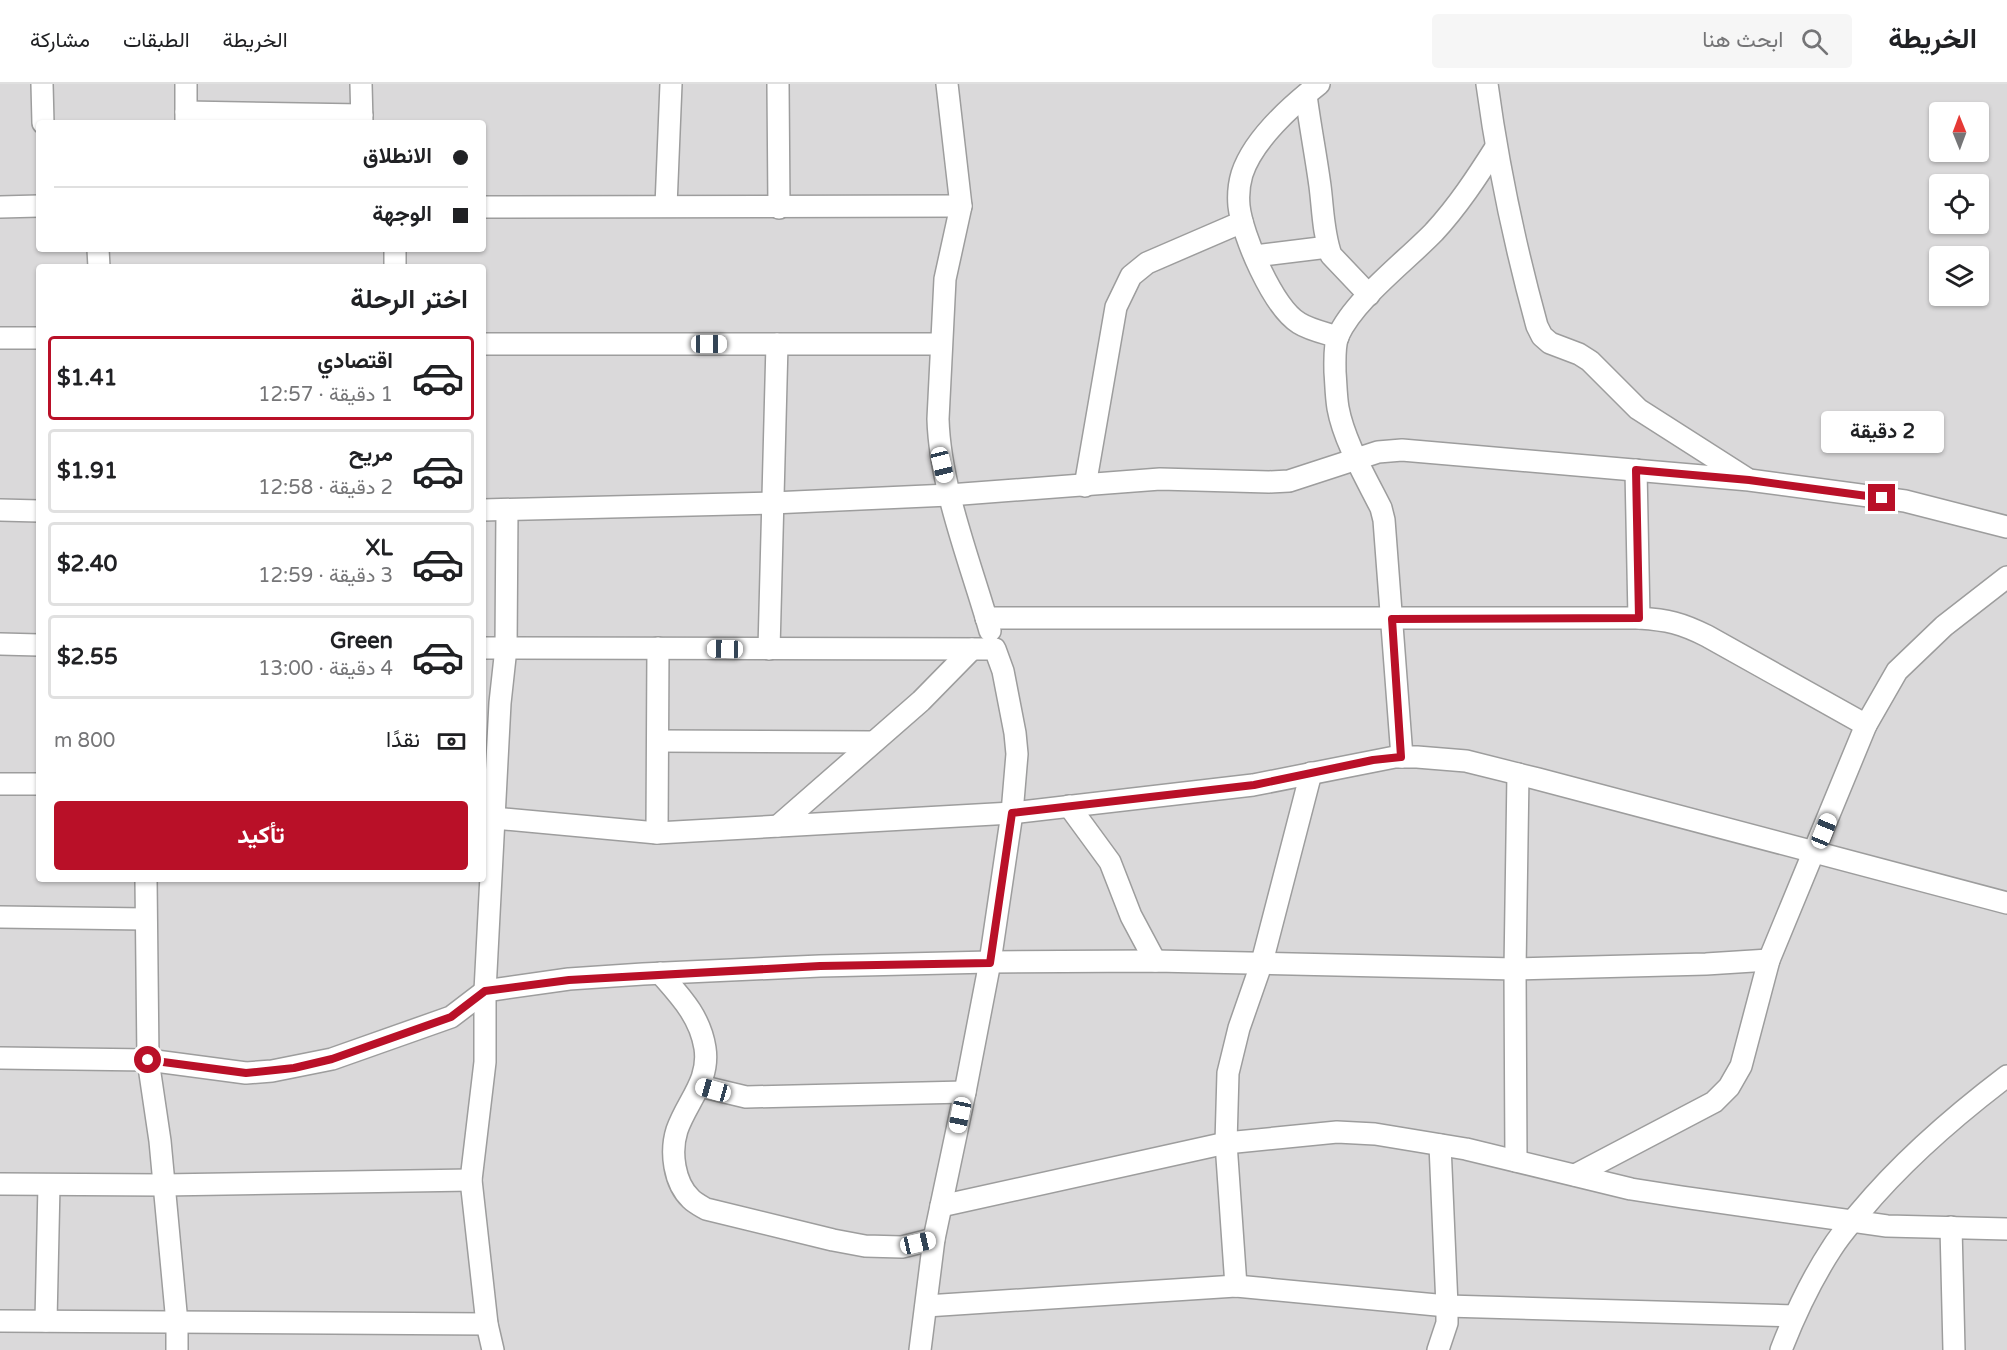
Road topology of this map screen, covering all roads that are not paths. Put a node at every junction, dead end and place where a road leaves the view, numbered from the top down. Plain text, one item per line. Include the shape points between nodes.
1 (42, 84) edge
2 (186, 84) edge
3 (361, 84) edge
4 (671, 84) edge
5 (778, 84) edge
6 (947, 84) edge
7 (1487, 84) edge
8 (1312, 90) edge
9 (186, 118) edge
10 (362, 119) edge
11 (43, 120) edge
12 (1496, 147) junction
13 (36, 206) edge
14 (666, 206) junction
15 (962, 206) junction
16 (0, 207) edge
17 (486, 207) edge
18 (779, 208) junction
19 (1242, 222) junction
20 (1328, 247) junction
21 (1255, 256) junction
22 (1369, 295) junction
23 (1338, 337) junction
24 (0, 338) edge
25 (36, 338) edge
26 (486, 344) edge
27 (777, 344) junction
28 (941, 344) junction
29 (1357, 458) junction
30 (1636, 470) junction
31 (1749, 480) junction
32 (1085, 486) junction
33 (949, 495) junction
34 (772, 504) junction
35 (0, 510) edge
36 (36, 510) edge
37 (486, 510) edge
38 (507, 510) junction
39 (2007, 526) edge
40 (2007, 577) edge
41 (986, 618) junction
42 (1639, 618) junction
43 (1392, 619) junction
44 (0, 644) edge
45 (36, 645) edge
46 (486, 648) edge
47 (506, 648) junction
48 (658, 648) junction
49 (769, 649) junction
50 (972, 649) junction
51 (995, 649) junction
52 (491, 704) edge
53 (1866, 725) junction
54 (658, 741) junction
55 (873, 742) junction
56 (1401, 757) junction
57 (1311, 773) junction
58 (1518, 774) junction
59 (0, 783) edge
60 (36, 784) edge
61 (1069, 806) junction
62 (1012, 813) junction
63 (494, 818) junction
64 (778, 826) junction
65 (657, 833) junction
66 (1815, 852) junction
67 (146, 882) edge
68 (2007, 903) edge
69 (0, 917) edge
70 (146, 919) junction
71 (1155, 960) junction
72 (1769, 960) junction
73 (1262, 962) junction
74 (990, 963) junction
75 (1515, 969) junction
76 (660, 973) junction
77 (485, 991) junction
78 (0, 1058) edge
79 (148, 1060) junction
80 (2007, 1076) edge
81 (700, 1086) junction
82 (965, 1092) junction
83 (1226, 1143) junction
84 (1440, 1145) junction
85 (1516, 1161) junction
86 (1575, 1175) junction
87 (471, 1180) junction
88 (0, 1184) edge
89 (49, 1185) junction
90 (163, 1185) junction
91 (941, 1206) junction
92 (1852, 1221) junction
93 (1951, 1227) junction
94 (2007, 1229) edge
95 (934, 1239) junction
96 (1236, 1286) junction
97 (926, 1306) junction
98 (1448, 1306) junction
99 (1794, 1316) junction
100 (46, 1321) junction
101 (0, 1322) edge
102 (177, 1323) junction
103 (487, 1324) junction
104 (177, 1350) edge
105 (493, 1350) edge
106 (920, 1350) edge
107 (1438, 1350) edge
108 (1781, 1350) edge
109 (1954, 1350) edge

1 - 11 street
2 - 9 street
3 - 10 street
4 - 14 street
5 - 18 street
6 - 15 street
7 - 12 street
8 - 19 street via 1253,151 1238,190
8 - 20 street
9 - 10 street
12 - 22 street via 1441,224
12 - 31 street via 1516,250 1542,336 1585,357 1638,409
13 - 16 street
14 - 17 street
14 - 18 street
15 - 18 street
15 - 28 street via 945,279
19 - 21 street
19 - 32 street via 1147,263 1131,276 1116,307
20 - 21 street
20 - 22 street
21 - 23 street via 1286,312 1298,322
22 - 23 street
23 - 29 street via 1338,410
24 - 25 street
26 - 27 street
27 - 28 street
27 - 34 street
28 - 33 street via 938,442
29 - 30 street via 1378,452 1420,450
29 - 32 street via 1289,481 1160,479
29 - 43 street via 1384,520
30 - 31 street
30 - 42 street
31 - 39 street via 1905,501
32 - 33 street
33 - 34 street
33 - 41 street
34 - 38 street
34 - 49 street
35 - 36 street
37 - 38 street
38 - 47 street
40 - 53 street via 1944,626 1896,671
41 - 43 street
41 - 51 street
42 - 43 street
42 - 53 street via 1685,625
43 - 56 street
44 - 45 street
46 - 47 street
47 - 48 street
47 - 52 street
48 - 49 street
48 - 54 street
49 - 50 street
50 - 51 street
50 - 55 street via 933,690
51 - 62 street via 1015,733
52 - 63 street
53 - 66 street
54 - 55 street
54 - 65 street
55 - 64 street
56 - 57 street
56 - 58 street via 1466,761
57 - 61 street via 1254,785
57 - 73 street
58 - 66 street
58 - 75 street
59 - 60 street
61 - 62 street
61 - 71 street via 1110,862 1131,916
62 - 64 street
62 - 74 street
63 - 65 street
63 - 77 street
64 - 65 street
66 - 68 street
66 - 72 street
67 - 70 street
69 - 70 street
70 - 79 street
71 - 73 street
71 - 74 street
72 - 75 street
72 - 86 street via 1741,1066 1729,1087 1714,1102
73 - 75 street
73 - 83 street via 1228,1073
74 - 76 street
74 - 82 street
75 - 85 street
76 - 77 street
76 - 81 street via 700,1026 705,1050
77 - 79 street via 451,1017 332,1059 294,1068 246,1073
77 - 87 street via 485,1062
78 - 79 street
79 - 90 street
80 - 92 street via 1917,1149
81 - 82 street via 746,1097
81 - 95 street via 677,1130 674,1151 674,1166 682,1189 692,1201 706,1209 865,1246 902,1246
82 - 91 street
83 - 84 street via 1337,1132
83 - 91 street
83 - 96 street
84 - 85 street
84 - 98 street
85 - 86 street
86 - 92 street via 1631,1189
87 - 90 street
87 - 103 street
88 - 89 street
89 - 90 street
89 - 100 street
90 - 102 street
91 - 95 street
92 - 93 street
92 - 99 street via 1832,1247
93 - 94 street
93 - 109 street
95 - 97 street
96 - 97 street
96 - 98 street
97 - 106 street
98 - 99 street
98 - 107 street
99 - 108 street
100 - 101 street
100 - 102 street
102 - 103 street
102 - 104 street
103 - 105 street

